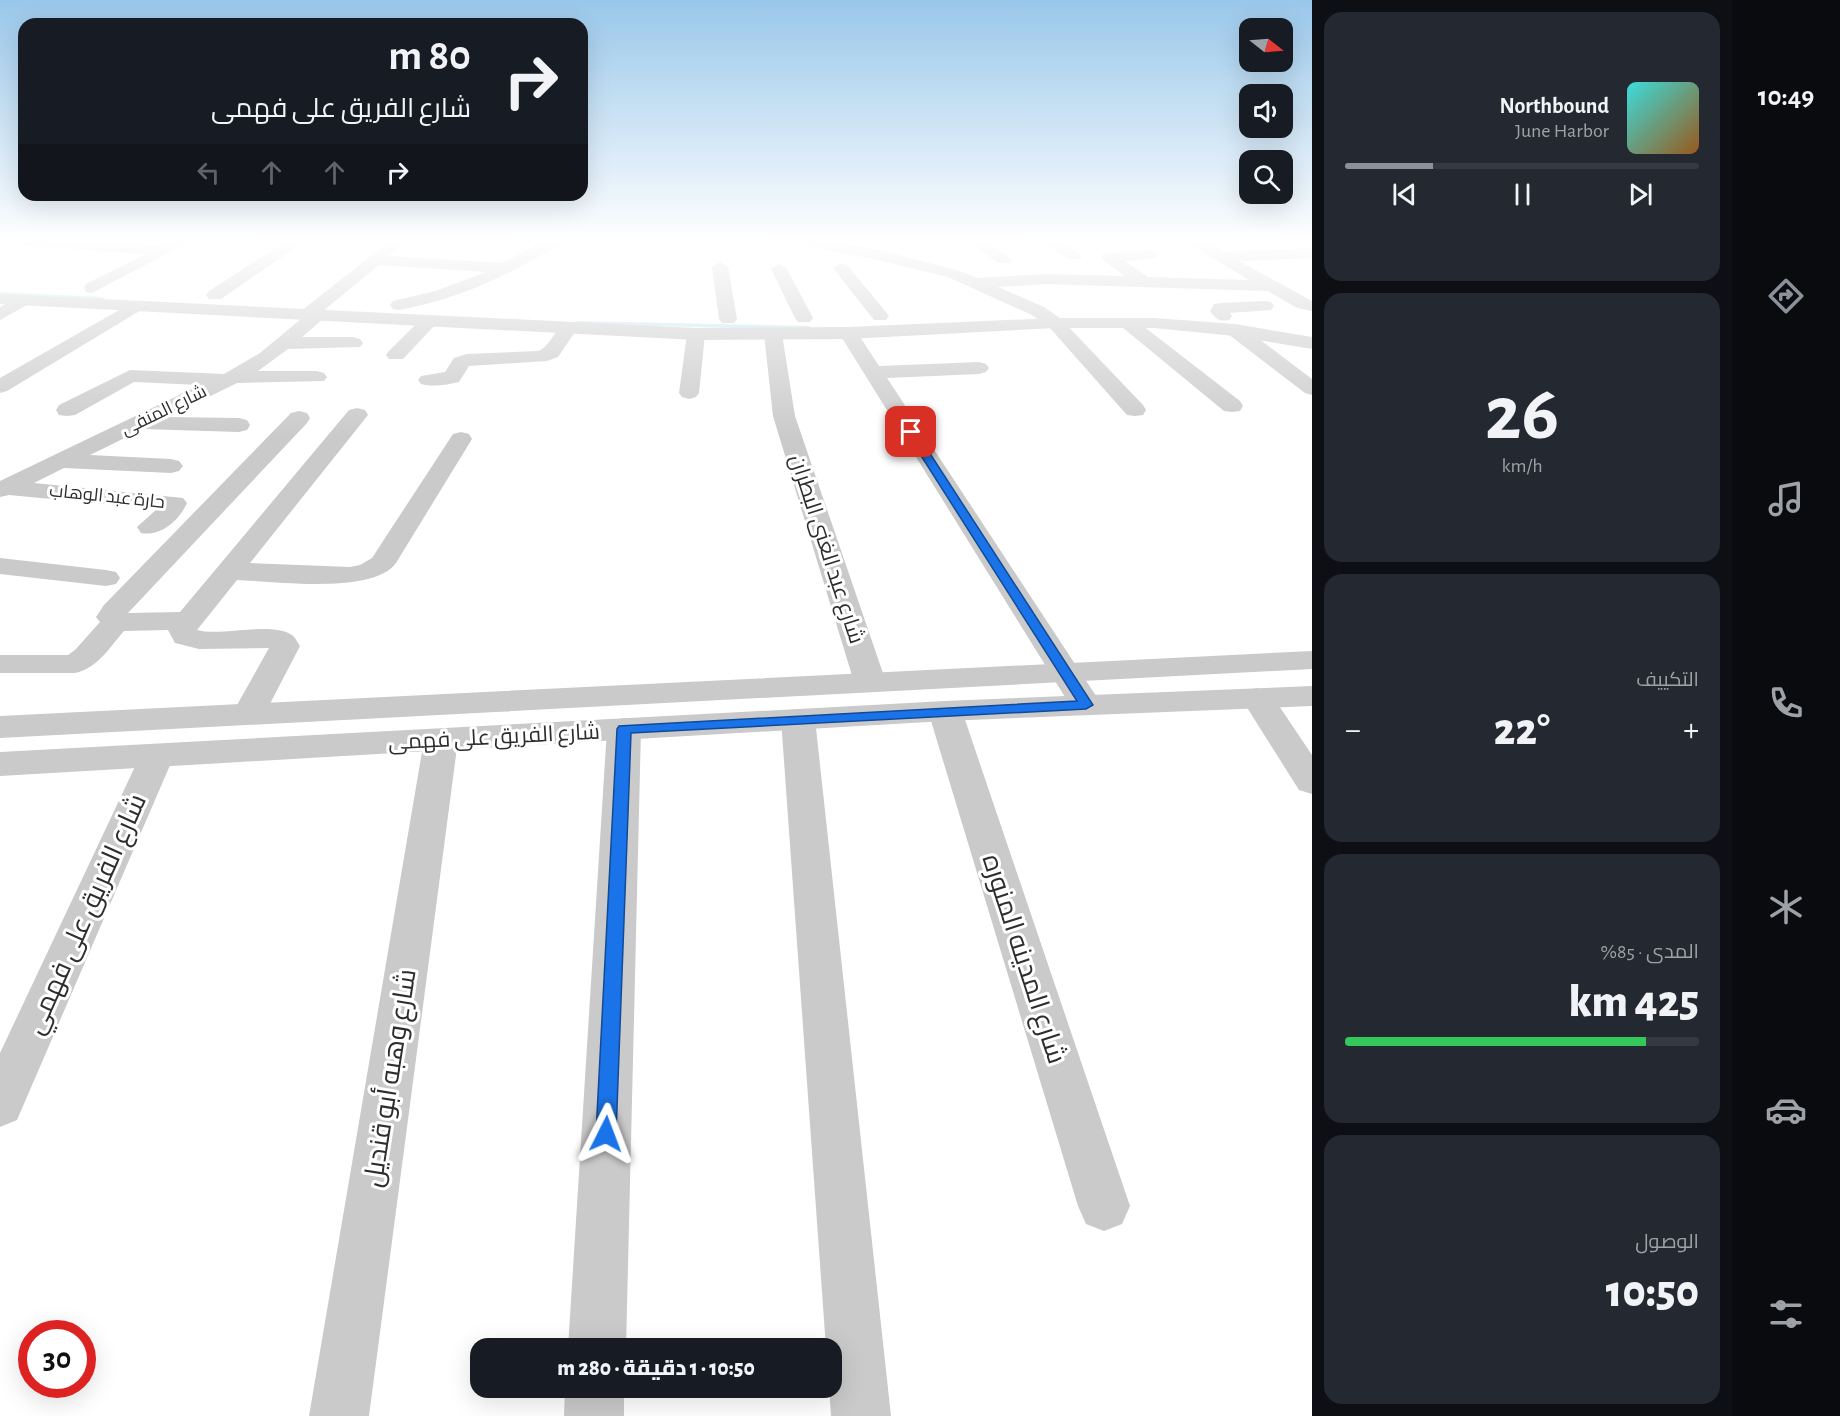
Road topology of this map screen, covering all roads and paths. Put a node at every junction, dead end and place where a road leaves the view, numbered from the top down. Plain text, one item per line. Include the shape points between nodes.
1 (15, 305) edge
2 (118, 305) edge
3 (283, 305) edge
4 (322, 305) edge
5 (398, 305) edge
6 (399, 305) edge
7 (726, 305) edge
8 (797, 305) edge
9 (871, 305) edge
10 (1025, 305) edge
11 (135, 306) junction
12 (1310, 306) edge
13 (316, 310) junction
14 (1038, 311) junction
15 (0, 315) edge
16 (880, 316) junction
17 (427, 317) junction
18 (804, 318) junction
19 (728, 319) junction
20 (1055, 323) junction
21 (1128, 323) junction
22 (1229, 323) junction
23 (568, 329) junction
24 (1312, 329) edge
25 (848, 333) junction
26 (696, 334) junction
27 (773, 334) junction
28 (285, 343) junction
29 (352, 343) dead end
30 (1312, 343) edge
31 (396, 354) dead end
32 (979, 368) dead end
33 (0, 369) edge
34 (30, 369) junction
35 (873, 372) junction
36 (317, 377) dead end
37 (230, 379) junction
38 (428, 380) dead end
39 (0, 387) edge
40 (1312, 389) edge
41 (689, 393) dead end
42 (1232, 406) dead end
43 (67, 410) dead end
44 (1135, 410) dead end
45 (357, 414) dead end
46 (299, 418) dead end
47 (139, 423) junction
48 (239, 425) dead end
49 (461, 440) dead end
50 (62, 460) junction
51 (171, 466) dead end
52 (2, 490) edge
53 (150, 527) dead end
54 (0, 566) edge
55 (230, 571) junction
56 (106, 578) dead end
57 (116, 621) junction
58 (189, 621) junction
59 (1312, 660) edge
60 (0, 664) edge
61 (1065, 672) junction
62 (870, 682) junction
63 (1312, 696) edge
64 (1257, 698) junction
65 (1086, 705) junction
66 (945, 711) junction
67 (254, 714) junction
68 (798, 719) junction
69 (0, 727) edge
70 (624, 729) junction
71 (441, 740) junction
72 (240, 751) junction
73 (157, 756) junction
74 (0, 764) edge
75 (1312, 782) edge
76 (0, 1105) edge
77 (1104, 1206) dead end
78 (597, 1338) edge
79 (595, 1398) edge
80 (339, 1416) edge
81 (594, 1416) edge
82 (861, 1416) edge

1 - 15 street
2 - 11 street
3 - 13 street
4 - 13 street, شارع المنفى
5 - 13 street
6 - 17 street
7 - 19 street
8 - 18 street
9 - 16 street
10 - 14 street
11 - 13 street
11 - 34 street
12 - 22 street via 1219,309
13 - 17 street
13 - 28 street, شارع المنفى
14 - 16 street
14 - 20 street
14 - 22 street via 1136,309
16 - 18 street
17 - 19 street
17 - 23 street
17 - 31 street
18 - 19 street
20 - 21 street
20 - 25 street
20 - 44 street
21 - 22 street
21 - 42 street
22 - 24 street
22 - 30 street
22 - 40 street
23 - 26 street
23 - 38 street via 547,355 500,368 467,360 461,362 452,378
25 - 27 street
25 - 35 street
26 - 27 street
26 - 41 street
27 - 62 street, شارع عبد الغنى البطران via 784,416
28 - 29 street
28 - 37 street, شارع المنفى
32 - 35 street
33 - 34 street
34 - 39 street
35 - 61 street
36 - 37 street
37 - 43 street via 130,376
37 - 47 street, شارع المنفى
45 - 55 street
46 - 57 street via 114,611 111,617
47 - 48 street
47 - 50 street, شارع المنفى
49 - 55 street via 374,570 360,575
50 - 51 street
50 - 52 street, شارع المنفى
52 - 53 street, حارة عبد الوهاب via 174,503
54 - 56 street
55 - 58 street
57 - 58 street
57 - 60 street via 86,657 75,664
58 - 67 street via 182,629 186,637 271,639 285,646
59 - 61 street, شارع الفريق على فهمى
61 - 62 street, شارع الفريق على فهمى
61 - 65 street
62 - 67 street, شارع الفريق على فهمى
63 - 64 street, شارع الفريق على فهمى
64 - 65 street, شارع الفريق على فهمى
64 - 75 street
65 - 66 street, شارع الفريق على فهمى
66 - 68 street, شارع الفريق على فهمى
66 - 77 street, شارع المدينه المنوره
67 - 69 street, شارع الفريق على فهمى
67 - 72 street
68 - 70 street, شارع الفريق على فهمى
68 - 82 street
70 - 71 street, شارع الفريق على فهمى
70 - 78 street
71 - 72 street, شارع الفريق على فهمى
71 - 80 street, شارع وهبه أبو قنديل
72 - 73 street, شارع الفريق على فهمى
73 - 74 street, شارع الفريق على فهمى
73 - 76 street, شارع الفريق على فهمي
79 - 81 street

